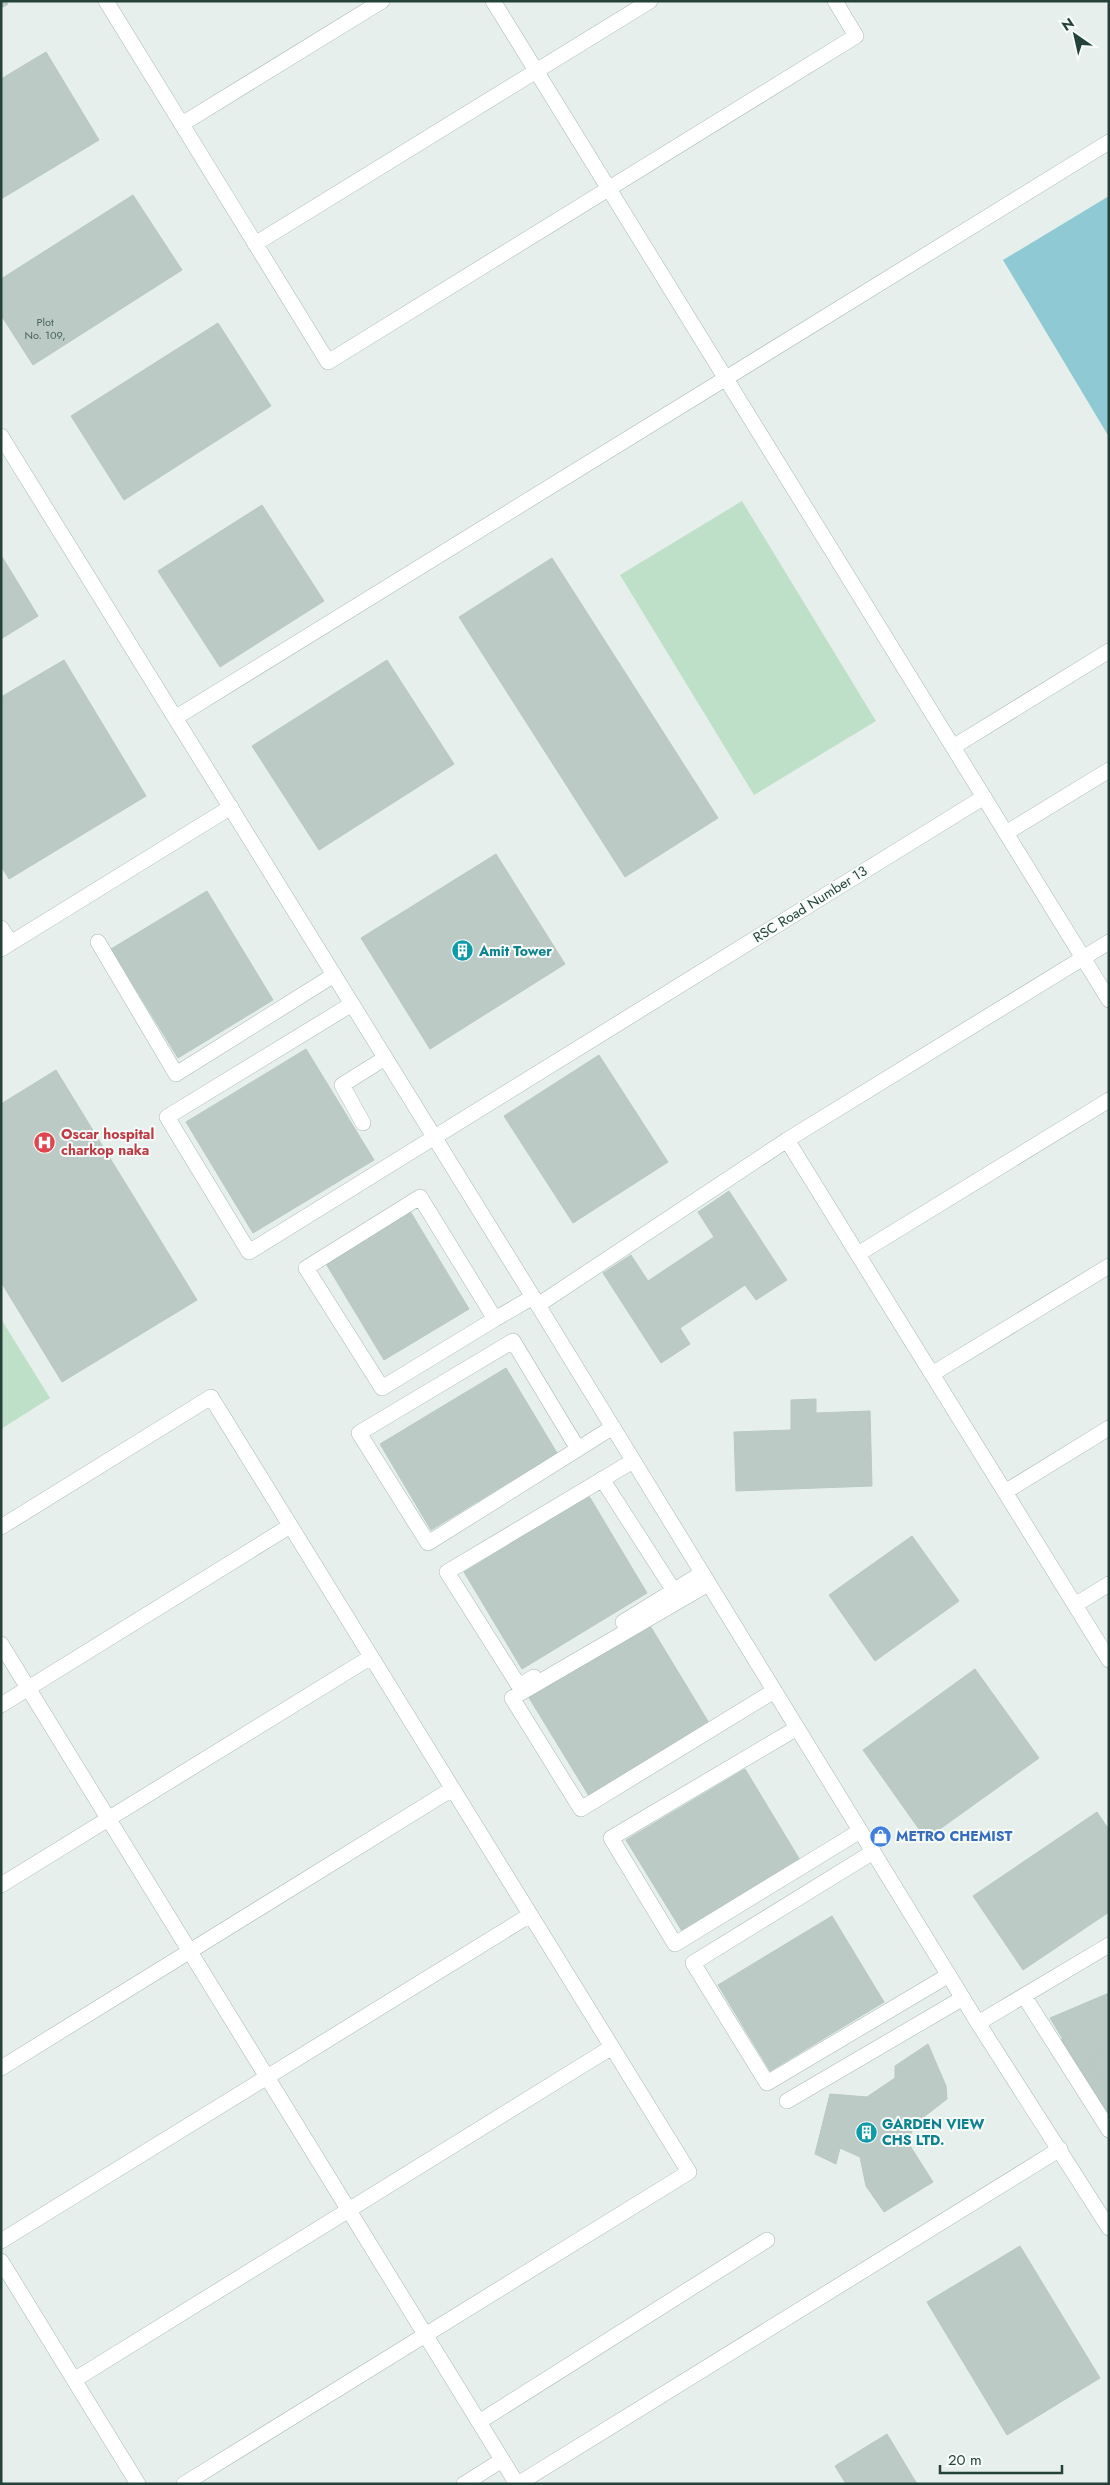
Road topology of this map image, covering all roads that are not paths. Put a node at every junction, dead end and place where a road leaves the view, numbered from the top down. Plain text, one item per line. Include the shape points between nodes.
1 (382, 1) edge
2 (493, 1) edge
3 (650, 1) edge
4 (835, 1) edge
5 (107, 2) edge
6 (536, 71) junction
7 (182, 124) junction
8 (1109, 142) edge
9 (608, 189) junction
10 (256, 244) junction
11 (725, 378) junction
12 (1, 436) edge
13 (1109, 651) edge
14 (176, 718) junction
15 (953, 747) junction
16 (1109, 770) edge
17 (984, 797) junction
18 (231, 807) junction
19 (1006, 833) junction
20 (1, 928) edge
21 (98, 942) dead end
22 (1109, 942) edge
23 (6, 946) edge
24 (1083, 958) junction
25 (334, 975) junction
26 (1109, 1000) edge
27 (352, 1004) junction
28 (385, 1058) junction
29 (1109, 1100) edge
30 (363, 1123) dead end
31 (434, 1137) junction
32 (787, 1140) junction
33 (858, 1254) junction
34 (1109, 1266) edge
35 (536, 1301) junction
36 (495, 1319) junction
37 (932, 1374) junction
38 (613, 1427) junction
39 (1109, 1428) edge
40 (578, 1449) junction
41 (633, 1461) junction
42 (602, 1480) junction
43 (1005, 1492) junction
44 (290, 1526) junction
45 (1, 1527) edge
46 (705, 1579) junction
47 (1109, 1584) edge
48 (674, 1591) junction
49 (1075, 1605) junction
50 (1, 1644) edge
51 (371, 1657) junction
52 (1109, 1660) edge
53 (28, 1688) junction
54 (774, 1691) junction
55 (1, 1705) edge
56 (797, 1728) junction
57 (452, 1789) junction
58 (109, 1819) junction
59 (860, 1831) junction
60 (873, 1852) junction
61 (1, 1885) edge
62 (530, 1915) junction
63 (1109, 1945) edge
64 (190, 1952) junction
65 (949, 1975) junction
66 (1024, 1996) junction
67 (963, 1998) junction
68 (978, 2023) junction
69 (612, 2047) junction
70 (1, 2068) edge
71 (267, 2077) junction
72 (787, 2101) dead end
73 (1109, 2130) edge
74 (1060, 2149) junction
75 (348, 2210) junction
76 (1109, 2228) edge
77 (767, 2240) dead end
78 (1, 2241) edge
79 (1, 2262) edge
80 (425, 2334) junction
81 (74, 2380) junction
82 (479, 2422) junction
83 (502, 2460) junction
84 (138, 2484) edge
85 (184, 2484) edge
86 (464, 2484) edge
87 (518, 2484) edge

1 - 7 street
2 - 6 street
3 - 6 street
4 - 9 street via 856,36
5 - 7 street
6 - 9 street
6 - 10 street
7 - 10 street
8 - 11 street
9 - 10 street via 328,362
9 - 11 street
11 - 14 street
11 - 15 street
12 - 14 street
13 - 15 street
14 - 18 street
15 - 17 street
16 - 19 street
17 - 19 street
17 - 31 street, RSC Road Number 13
18 - 23 street
18 - 25 street
19 - 24 street
20 - 23 street
21 - 25 street via 176,1074
22 - 24 street
24 - 26 street
24 - 32 street
25 - 27 street
27 - 28 street
27 - 31 street, RSC Road Number 13 via 167,1117 249,1252
28 - 30 street via 342,1085
28 - 31 street
29 - 33 street
31 - 35 street
32 - 33 street
32 - 35 street
33 - 37 street
34 - 37 street
35 - 36 street
35 - 38 street
36 - 36 street via 420,1197 306,1268 382,1388
37 - 43 street
38 - 40 street
38 - 41 street
39 - 43 street
40 - 40 street via 513,1341 359,1433 428,1542
41 - 42 street
41 - 46 street
42 - 48 street
42 - 48 street via 447,1572 519,1686
43 - 49 street
44 - 45 street via 211,1397
44 - 51 street
44 - 53 street
46 - 48 street
46 - 54 street
46 - 54 street via 512,1698 581,1809
47 - 49 street
49 - 52 street
50 - 53 street
51 - 57 street
51 - 58 street
53 - 55 street
53 - 58 street
54 - 56 street
56 - 59 street
56 - 59 street via 611,1838 675,1944
57 - 62 street
57 - 64 street
58 - 61 street
58 - 64 street
59 - 60 street
60 - 65 street
60 - 65 street via 693,1963 767,2083
62 - 69 street
62 - 71 street
63 - 66 street
64 - 70 street
64 - 71 street
65 - 67 street
66 - 68 street
66 - 73 street
67 - 68 street
67 - 72 street
68 - 74 street
69 - 75 street
69 - 80 street via 689,2172
71 - 75 street
71 - 78 street
74 - 76 street
74 - 87 street
75 - 80 street
75 - 81 street
77 - 82 street
79 - 81 street
80 - 82 street
80 - 85 street
81 - 84 street
82 - 83 street
83 - 86 street
83 - 87 street

